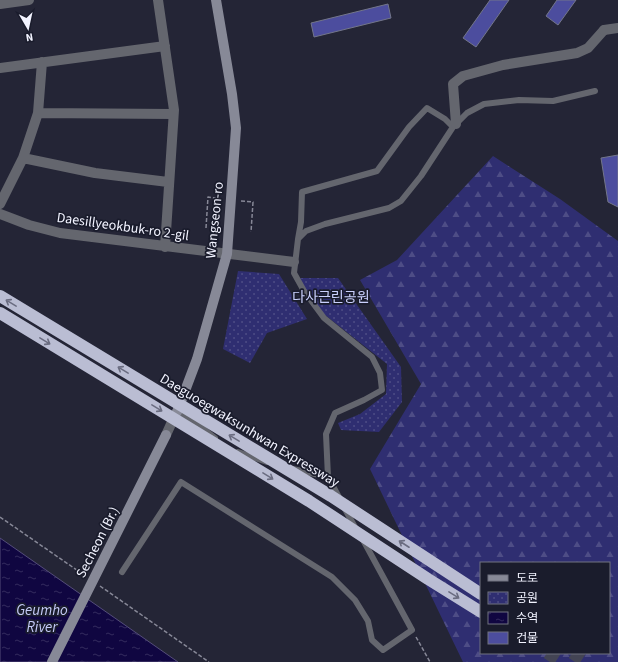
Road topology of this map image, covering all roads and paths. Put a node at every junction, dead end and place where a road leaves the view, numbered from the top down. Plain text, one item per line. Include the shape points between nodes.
1 (29, 0) edge
2 (158, 0) edge
3 (216, 0) edge
4 (0, 4) edge
5 (618, 28) edge
6 (165, 46) junction
7 (42, 62) junction
8 (0, 68) edge
9 (596, 91) dead end
10 (38, 113) junction
11 (173, 114) junction
12 (455, 126) junction
13 (23, 158) junction
14 (168, 182) junction
15 (208, 197) dead end
16 (253, 202) dead end
17 (0, 204) edge
18 (0, 214) edge
19 (206, 228) dead end
20 (251, 232) dead end
21 (298, 239) junction
22 (165, 247) junction
23 (227, 254) junction
24 (294, 262) junction
25 (0, 296) edge
26 (0, 313) edge
27 (177, 412) junction
28 (166, 435) joint
29 (328, 477) junction
30 (0, 517) edge
31 (122, 572) dead end
32 (85, 576) dead end
33 (98, 585) dead end
34 (480, 593) edge
35 (480, 611) edge
36 (412, 630) junction
37 (52, 662) edge
38 (209, 662) edge
39 (430, 662) edge

1 - 4 street
2 - 6 street
3 - 23 main road, Wangseon-ro via 236,128
5 - 12 street via 604,30 588,48 577,53 503,64 463,76 453,84
6 - 7 street
6 - 11 street
7 - 8 street
7 - 10 street
9 - 12 lane via 553,101 519,100 484,104 467,113
10 - 11 street
10 - 13 street
11 - 14 street
12 - 21 lane via 401,201 389,208 306,231
12 - 21 lane via 427,108 409,127 377,171 302,192
13 - 14 street via 95,173
13 - 17 street
14 - 22 street
15 - 19 path
16 - 20 path
18 - 22 street, Daesillyeokbuk-ro 2-gil via 60,233
21 - 24 lane
22 - 23 street, Daesillyeokbuk-ro 2-gil
23 - 24 street, Daesillyeokbuk-ro 2-gil
23 - 27 main road, Wangseon-ro via 197,359
24 - 29 lane via 294,272 316,308 324,318 372,357 380,373 382,390 335,413 326,434
34 -> 25 highway, Daeguoegwaksunhwan Expressway via 331,496
26 -> 35 highway, Daeguoegwaksunhwan Expressway via 309,501
27 - 28 street, Wangseon-ro
27 - 29 lane via 229,449 269,463
28 - 37 main road, Secheon (Br.)
29 - 36 lane
30 - 32 path
31 - 36 lane via 181,482 332,577 355,600 368,621 372,640 383,650
33 - 38 path
36 - 39 path

